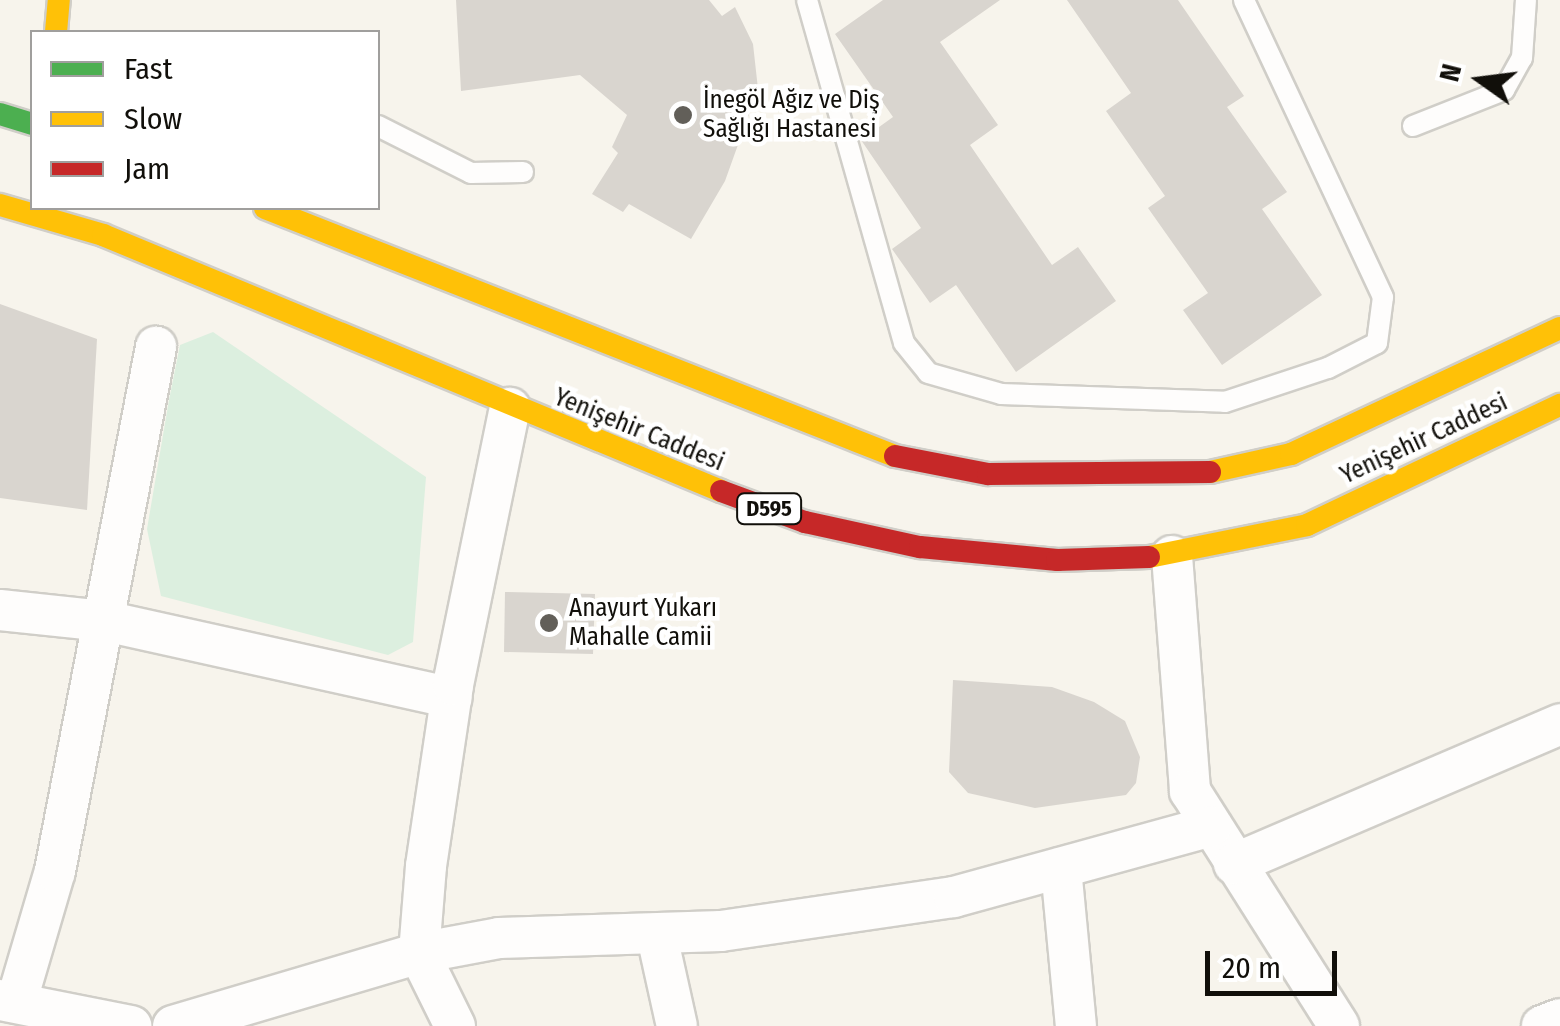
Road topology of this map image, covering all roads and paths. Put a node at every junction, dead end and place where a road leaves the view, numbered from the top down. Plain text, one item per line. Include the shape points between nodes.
1 (59, 0) edge
2 (807, 0) edge
3 (1244, 0) edge
4 (1526, 0) edge
5 (56, 30) edge
6 (0, 114) edge
7 (30, 123) edge
8 (1413, 126) dead end
9 (380, 127) edge
10 (523, 172) dead end
11 (0, 205) edge
12 (270, 210) edge
13 (41, 212) edge
14 (1560, 328) edge
15 (156, 346) dead end
16 (1560, 405) edge
17 (510, 408) junction
18 (1172, 556) junction
19 (0, 610) edge
20 (105, 621) junction
21 (452, 698) junction
22 (1560, 724) edge
23 (1212, 826) junction
24 (1234, 864) junction
25 (1061, 868) junction
26 (657, 936) junction
27 (419, 953) junction
28 (8, 1000) edge
29 (1560, 1018) edge
30 (131, 1026) edge
31 (173, 1026) edge
32 (455, 1026) edge
33 (677, 1026) edge
34 (1076, 1026) edge
35 (1340, 1026) edge
36 (1542, 1026) edge

1 - 5 highway
2 - 3 lane via 904,343 928,373 1001,394 1225,402 1328,368 1376,342 1384,297
4 - 8 lane via 1522,58 1504,90
6 - 7 highway
9 - 10 lane via 471,174
11 - 13 highway, Yenişehir Caddesi / D595
12 - 14 highway, Yenişehir Caddesi via 876,452 988,474 1203,474 1291,454
13 - 17 highway, Yenişehir Caddesi / D595
15 - 20 street
16 - 18 highway, Yenişehir Caddesi / D595 via 1307,524
17 - 18 highway, Yenişehir Caddesi / D595 via 805,522 920,547 1057,560
17 - 21 street
18 - 23 street via 1190,790
19 - 20 street
20 - 21 street
20 - 28 street via 55,871
21 - 27 street
22 - 24 street
23 - 24 street
23 - 25 street
24 - 35 street
25 - 26 street via 954,897
25 - 34 street
26 - 27 street via 498,938
26 - 33 street
27 - 31 street
27 - 32 street
28 - 30 street
29 - 36 street

